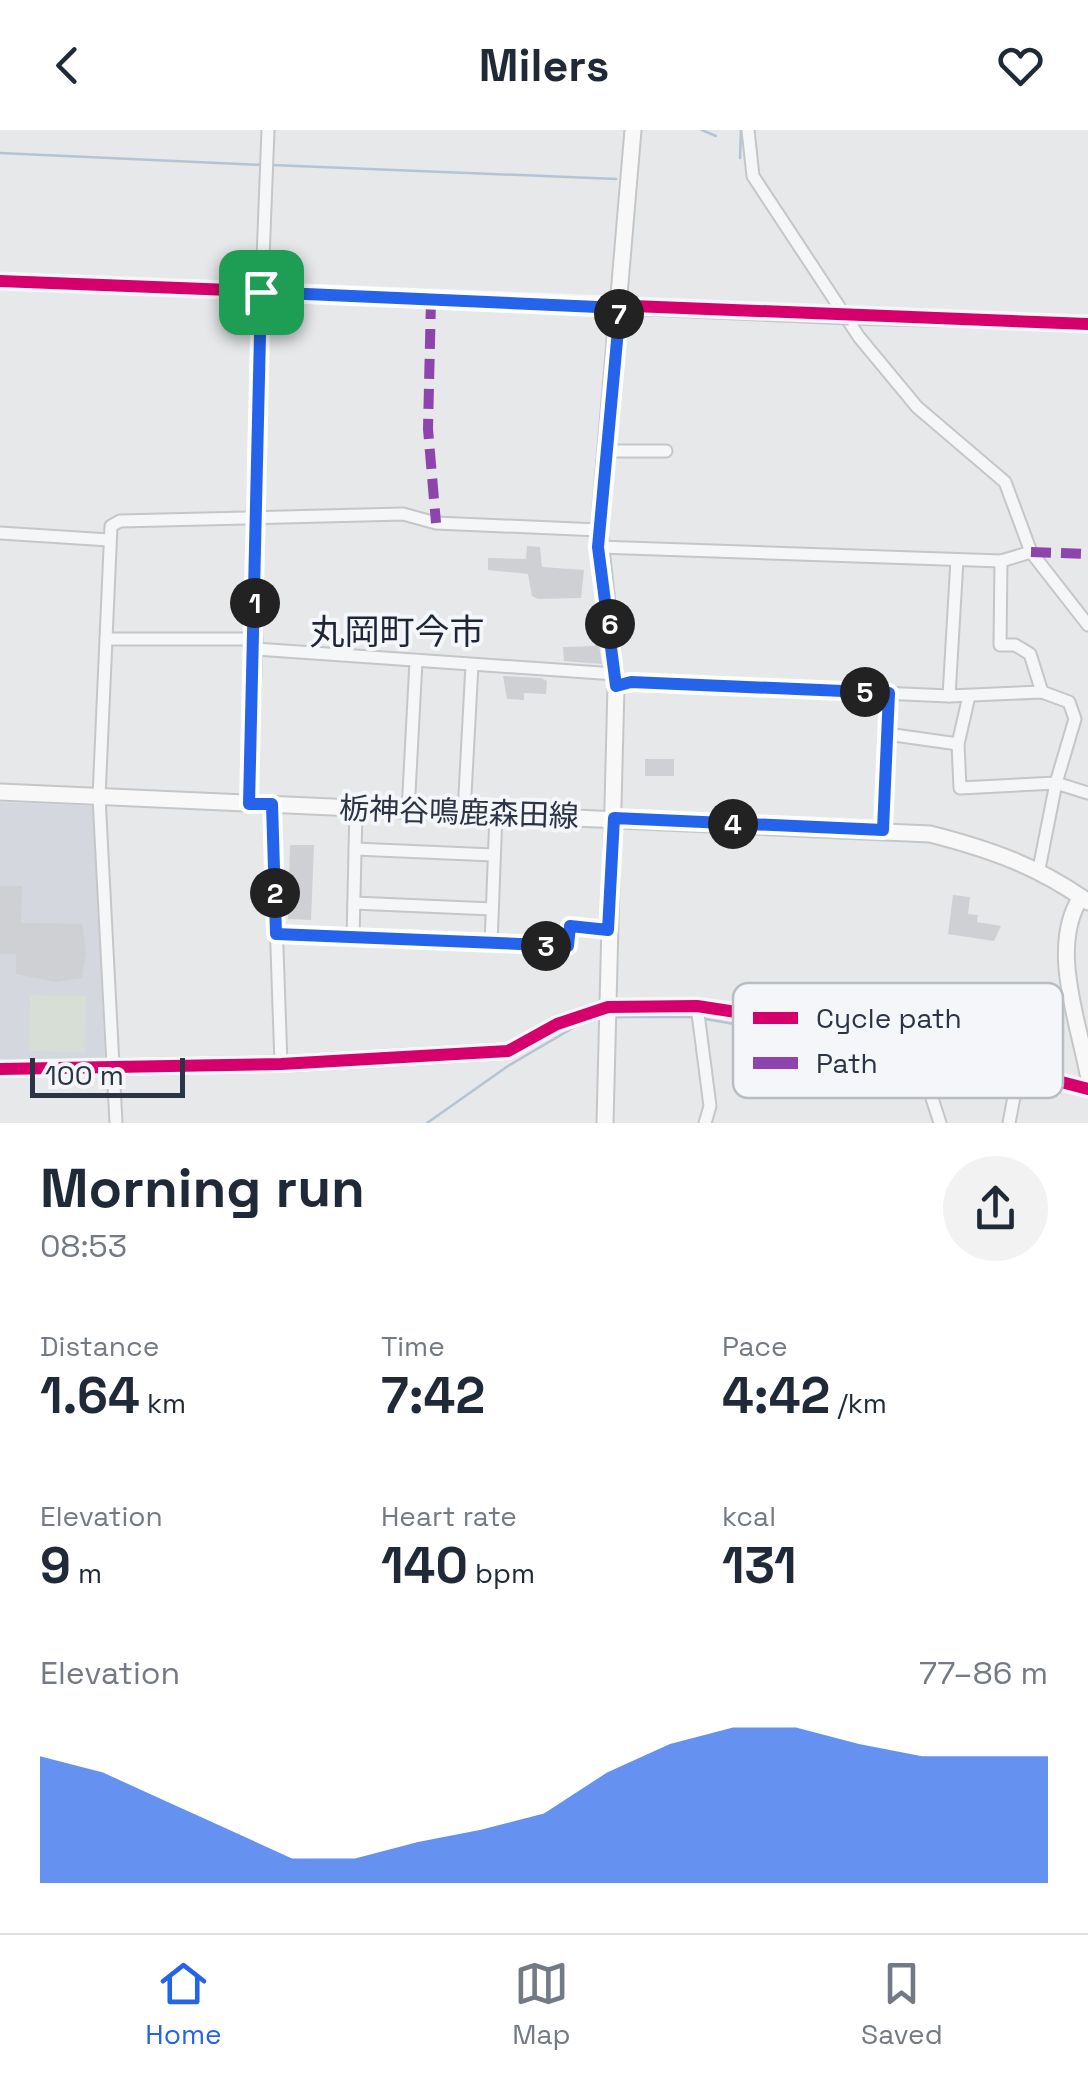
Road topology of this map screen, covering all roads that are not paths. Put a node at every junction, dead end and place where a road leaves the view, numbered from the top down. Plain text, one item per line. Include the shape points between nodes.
1 (268, 130) edge
2 (633, 130) edge
3 (748, 130) edge
4 (0, 280) edge
5 (261, 292) junction
6 (620, 308) junction
7 (1088, 324) edge
8 (608, 451) junction
9 (666, 451) dead end
10 (254, 515) junction
11 (0, 534) edge
12 (599, 538) junction
13 (109, 540) junction
14 (1026, 555) junction
15 (958, 560) junction
16 (1001, 561) junction
17 (1088, 625) edge
18 (106, 639) junction
19 (256, 644) junction
20 (416, 660) junction
21 (472, 665) junction
22 (616, 680) junction
23 (1042, 692) junction
24 (889, 693) junction
25 (949, 696) junction
26 (969, 696) junction
27 (887, 734) junction
28 (958, 744) junction
29 (1056, 782) junction
30 (0, 792) edge
31 (1088, 793) edge
32 (100, 797) junction
33 (249, 804) junction
34 (272, 804) junction
35 (356, 808) junction
36 (408, 812) junction
37 (464, 813) junction
38 (496, 814) junction
39 (614, 818) junction
40 (883, 830) junction
41 (355, 849) junction
42 (493, 856) junction
43 (1039, 870) junction
44 (1084, 899) edge
45 (354, 903) junction
46 (492, 909) junction
47 (608, 930) junction
48 (276, 934) junction
49 (353, 938) junction
50 (490, 944) junction
51 (697, 1006) junction
52 (733, 1012) edge
53 (608, 1014) junction
54 (1086, 1049) edge
55 (281, 1064) junction
56 (0, 1068) edge
57 (113, 1070) junction
58 (1088, 1074) edge
59 (1063, 1082) edge
60 (1088, 1089) edge
61 (932, 1098) edge
62 (1014, 1098) edge
63 (116, 1123) edge
64 (605, 1123) edge
65 (705, 1123) edge
66 (940, 1123) edge
67 (1009, 1123) edge

1 - 5 street
2 - 6 main road
3 - 14 street via 753,176 859,337 917,407 1005,482
4 - 5 street
5 - 6 street
5 - 10 street
6 - 7 street, bridge
6 - 8 main road
8 - 9 street
8 - 12 main road
10 - 12 street via 402,514
10 - 13 street via 120,521 110,526
10 - 19 street
11 - 13 street
12 - 15 street
12 - 22 main road
13 - 18 street
14 - 16 street
14 - 17 street
15 - 16 street
15 - 25 street
16 - 23 street via 1000,645 1030,654
18 - 19 street
18 - 32 street
19 - 20 street
19 - 33 street
20 - 21 street
20 - 36 street
21 - 22 street
21 - 37 street
22 - 24 street
22 - 39 main road
23 - 26 street
23 - 29 street via 1069,702 1076,719
24 - 25 street
24 - 27 street
25 - 26 street
26 - 28 street
27 - 28 street
27 - 40 street
28 - 29 street via 960,788
29 - 31 street
29 - 43 street
30 - 32 main road, 栃神谷鳴鹿森田線
32 - 33 main road, 栃神谷鳴鹿森田線
32 - 57 street
33 - 34 main road, 栃神谷鳴鹿森田線
34 - 35 main road, 栃神谷鳴鹿森田線
34 - 48 street
35 - 36 main road, 栃神谷鳴鹿森田線
35 - 41 street
36 - 37 main road, 栃神谷鳴鹿森田線
37 - 38 main road, 栃神谷鳴鹿森田線
38 - 39 main road, 栃神谷鳴鹿森田線
38 - 42 street
39 - 40 main road, 栃神谷鳴鹿森田線
39 - 47 main road
40 - 43 main road, 栃神谷鳴鹿森田線 via 978,846
41 - 42 street
41 - 45 street
42 - 46 street
43 - 44 main road, 栃神谷鳴鹿森田線
44 - 54 main road, 栃神谷鳴鹿森田線 via 1066,927 1066,952
45 - 46 street
45 - 49 street
46 - 50 street
47 - 50 street via 570,926 568,946
47 - 53 main road
48 - 49 street
48 - 55 street
49 - 50 street
51 - 52 street
51 - 53 street
51 - 65 street via 710,1106
53 - 55 main road via 557,1024 508,1050
53 - 64 main road
54 - 58 main road, 栃神谷鳴鹿森田線
55 - 57 main road
56 - 57 main road
57 - 63 street
59 - 60 street
61 - 66 street
62 - 67 street

